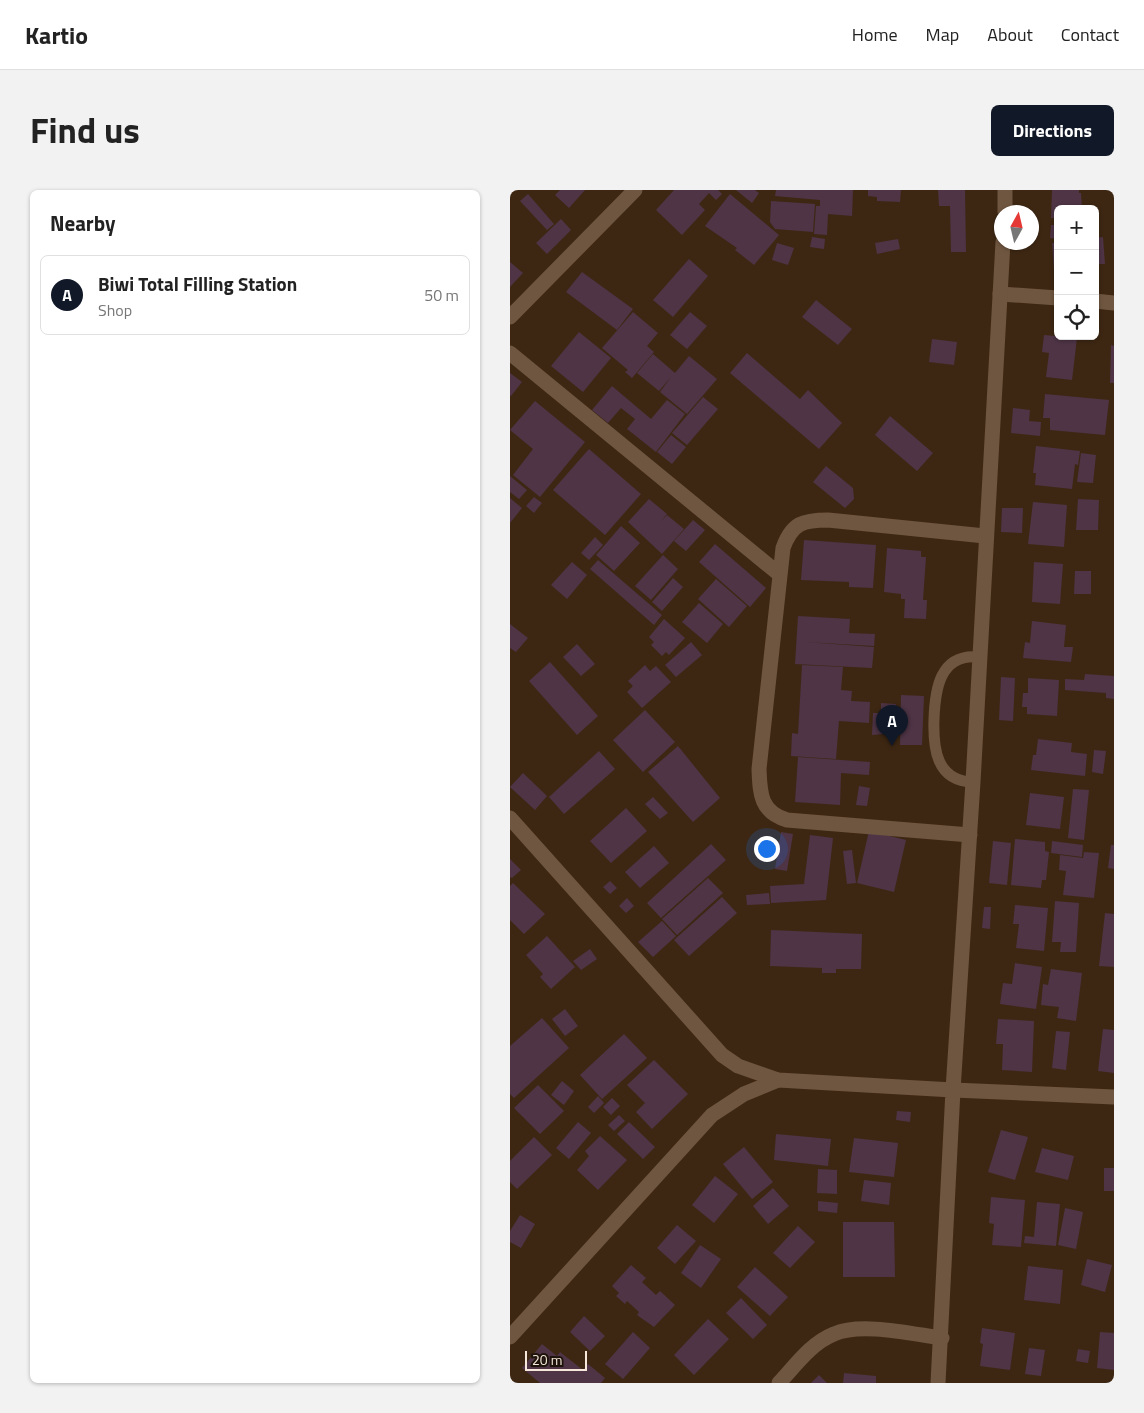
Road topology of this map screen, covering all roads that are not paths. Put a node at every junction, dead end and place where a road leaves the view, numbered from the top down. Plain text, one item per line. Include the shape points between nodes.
1 (635, 190) edge
2 (1005, 190) edge
3 (1005, 205) edge
4 (1003, 250) edge
5 (1000, 294) junction
6 (1054, 298) edge
7 (1099, 301) edge
8 (1114, 303) edge
9 (510, 317) edge
10 (510, 353) edge
11 (985, 536) junction
12 (779, 574) junction
13 (979, 657) junction
14 (973, 782) junction
15 (510, 818) edge
16 (970, 835) junction
17 (778, 1080) junction
18 (953, 1090) junction
19 (1114, 1097) edge
20 (510, 1337) edge
21 (942, 1338) junction
22 (779, 1383) edge
23 (938, 1383) edge

1 - 9 street
2 - 3 street
4 - 5 street
5 - 6 street
5 - 11 street
7 - 8 street
10 - 12 street
11 - 12 street via 828,520 805,521 788,535
11 - 13 street
12 - 16 street via 759,769 764,804 774,816 787,820
13 - 14 street
13 - 14 lane via 961,659 943,674 937,684 933,730 938,762 956,778
14 - 16 street
15 - 17 street via 722,1055 738,1066
16 - 18 street
17 - 18 street
17 - 20 street via 744,1094 712,1115
18 - 19 street
18 - 21 street
21 - 22 street via 859,1330 834,1334 806,1354
21 - 23 street

